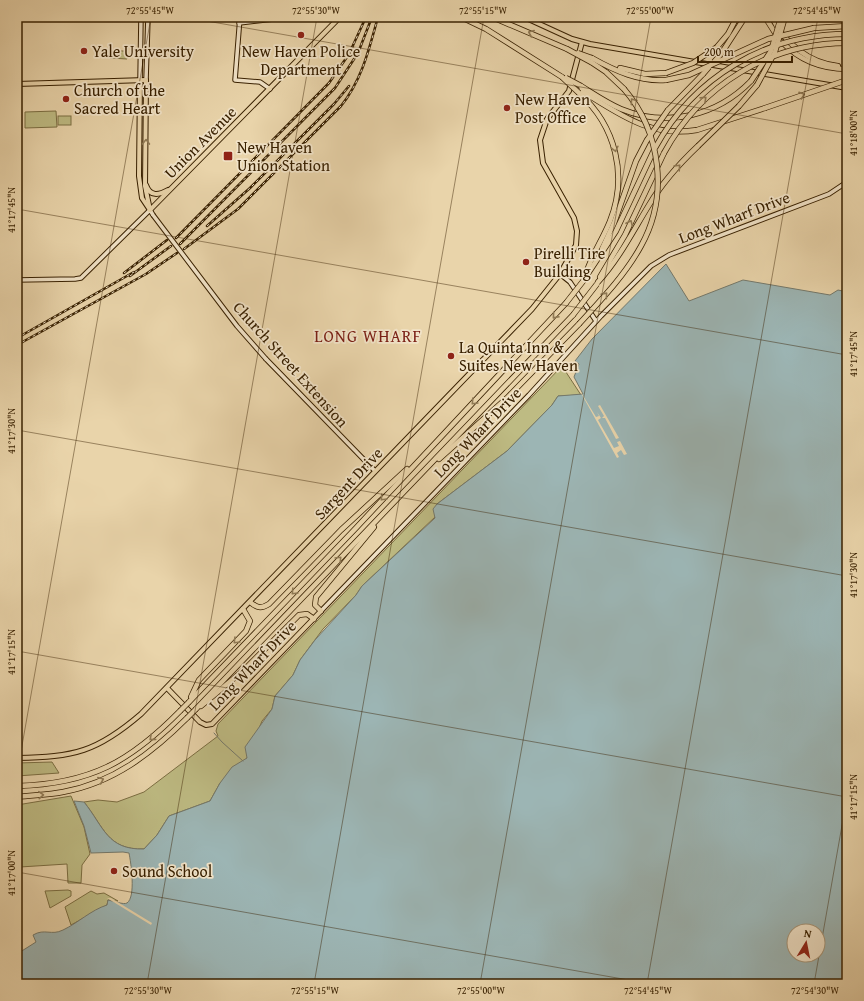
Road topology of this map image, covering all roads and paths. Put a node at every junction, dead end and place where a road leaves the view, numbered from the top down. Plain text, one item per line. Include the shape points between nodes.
1 (141, 17) edge
2 (148, 17) edge
3 (240, 17) edge
4 (291, 17) edge
5 (340, 17) edge
6 (461, 17) edge
7 (492, 17) edge
8 (524, 17) edge
9 (737, 17) edge
10 (746, 17) edge
11 (765, 17) edge
12 (772, 17) edge
13 (781, 17) edge
14 (785, 17) edge
15 (239, 23) junction
16 (847, 26) edge
17 (847, 34) edge
18 (582, 42) junction
19 (847, 43) edge
20 (591, 60) junction
21 (847, 68) edge
22 (140, 80) junction
23 (146, 80) junction
24 (847, 80) edge
25 (17, 84) edge
26 (847, 88) edge
27 (270, 89) junction
28 (580, 90) junction
29 (145, 181) junction
30 (847, 182) edge
31 (172, 188) junction
32 (150, 210) junction
33 (600, 256) junction
34 (560, 274) junction
35 (17, 280) edge
36 (584, 280) junction
37 (597, 283) junction
38 (596, 321) junction
39 (419, 459) junction
40 (375, 471) junction
41 (424, 472) junction
42 (380, 518) junction
43 (250, 602) junction
44 (243, 609) junction
45 (321, 611) junction
46 (314, 619) junction
47 (167, 688) junction
48 (188, 702) junction
49 (196, 709) junction
50 (17, 758) edge
51 (17, 786) edge
52 (17, 797) edge

1 - 22 main road
2 - 23 main road
3 - 15 main road
4 - 15 main road
5 - 27 main road, Union Avenue
6 - 28 highway, bridge via 486,29
20 -> 7 highway, bridge
8 - 18 main road
9 - 20 highway, bridge via 717,47 694,63 666,73 635,72
10 - 33 highway, bridge via 721,54 668,110 646,140 633,167
11 - 21 highway via 781,41 798,56 820,66
12 - 21 highway via 784,36 803,54 820,62
13 - 28 highway, bridge via 771,51 751,81 716,108 697,115 647,117 627,112
37 -> 14 highway, bridge via 621,252 662,185 757,85 775,52
15 - 27 main road via 235,80 260,82
16 - 20 highway, bridge via 822,27 785,34 689,75 666,80 633,76
17 - 33 highway, bridge via 788,41 761,51 734,64 689,100 667,127 655,148 621,222
18 - 26 main road
18 - 34 main road, Sargent Drive via 569,91 547,120 540,140 543,163 574,218 577,231 576,245
37 -> 19 highway, bridge via 625,234 664,153 681,124 695,107 721,84 766,58 816,45
41 -> 20 highway, bridge via 507,398 579,324 618,280 646,237 655,209 658,174 653,142 641,114 624,89
22 - 23 main road
22 - 25 main road
22 - 32 main road via 139,176 142,198
29 -> 23 main road
28 -> 24 highway, bridge via 632,122 664,131 685,132
27 - 31 main road, Union Avenue
28 -> 36 highway via 597,111 609,132 618,173 616,198 610,220 586,268
29 - 31 main road via 148,190 154,194 161,194
29 - 32 main road
30 - 38 main road, Long Wharf Drive via 828,194 662,258
31 - 32 main road, Union Avenue
32 - 35 main road, Union Avenue via 86,274 75,280
32 - 40 main road, Church Street Extension, bridge via 237,326
33 - 36 highway
34 - 38 main road via 570,282
34 - 40 main road, Sargent Drive via 532,309
36 -> 39 highway, bridge via 566,303
37 - 41 highway, bridge via 573,315
38 - 45 main road, Long Wharf Drive via 529,395
39 - 43 highway via 355,516 269,604 258,608
39 -> 48 highway
40 - 43 main road, Sargent Drive
41 - 42 highway
42 - 45 highway via 316,597 315,605
49 -> 42 highway
43 - 44 main road, Sargent Drive
44 - 47 main road, Sargent Drive
44 -> 48 highway via 250,621 246,631 199,680
45 - 46 main road, Long Wharf Drive
46 - 47 main road, Long Wharf Drive via 212,724 200,722
46 - 49 highway via 307,614 299,615 245,669 208,702
47 - 50 main road, Sargent Drive via 131,723 94,746 64,756
48 -> 51 highway, bridge via 144,744 106,768 62,782
52 -> 49 highway, bridge via 64,792 103,780 150,753

